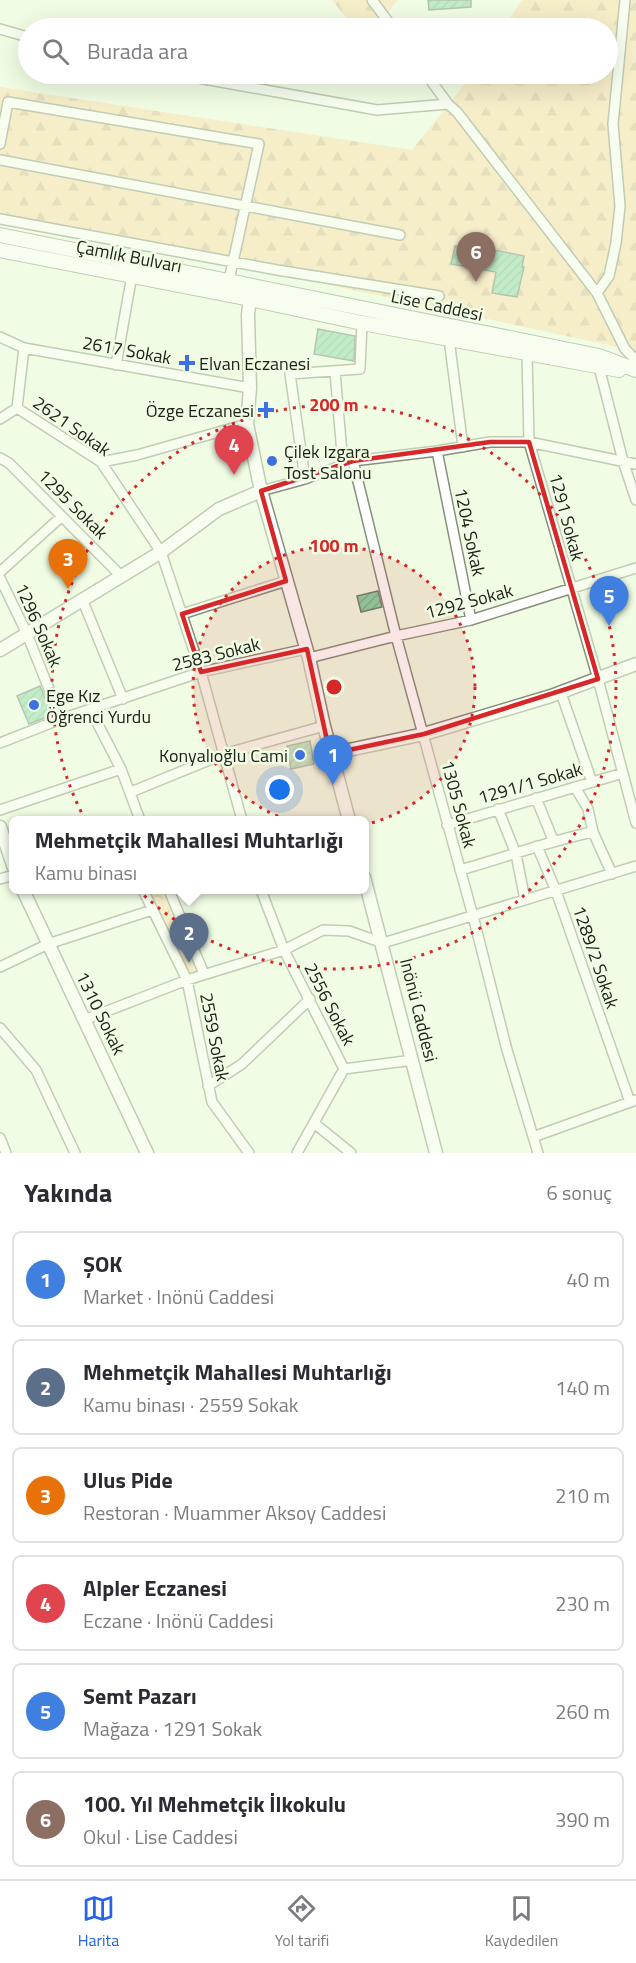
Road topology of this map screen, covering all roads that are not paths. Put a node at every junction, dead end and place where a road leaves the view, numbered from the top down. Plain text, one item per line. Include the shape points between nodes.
1 (372, 0) edge
2 (625, 0) edge
3 (386, 18) edge
4 (0, 29) edge
5 (18, 34) edge
6 (618, 79) edge
7 (232, 84) edge
8 (433, 84) edge
9 (618, 84) edge
10 (448, 104) junction
11 (0, 144) edge
12 (0, 160) edge
13 (245, 207) junction
14 (0, 219) edge
15 (400, 235) dead end
16 (0, 236) edge
17 (0, 250) edge
18 (233, 261) junction
19 (132, 275) junction
20 (229, 280) junction
21 (251, 292) junction
22 (597, 293) junction
23 (439, 296) dead end
24 (362, 323) junction
25 (0, 337) edge
26 (449, 339) junction
27 (24, 348) junction
28 (527, 354) junction
29 (636, 360) edge
30 (116, 365) junction
31 (599, 367) junction
32 (636, 371) edge
33 (334, 372) junction
34 (250, 388) junction
35 (17, 408) junction
36 (0, 419) edge
37 (247, 424) junction
38 (530, 442) junction
39 (463, 447) junction
40 (437, 451) junction
41 (0, 458) edge
42 (353, 461) junction
43 (622, 461) junction
44 (101, 462) junction
45 (636, 464) edge
46 (343, 465) junction
47 (305, 478) junction
48 (261, 491) junction
49 (636, 500) edge
50 (61, 516) junction
51 (161, 552) junction
52 (636, 568) edge
53 (0, 572) edge
54 (120, 575) junction
55 (0, 578) edge
56 (286, 581) junction
57 (570, 588) junction
58 (82, 599) junction
59 (182, 615) junction
60 (471, 620) junction
61 (27, 634) junction
62 (396, 636) junction
63 (0, 650) edge
64 (308, 653) junction
65 (636, 664) edge
66 (201, 672) junction
67 (597, 679) junction
68 (561, 693) junction
69 (123, 699) junction
70 (90, 710) junction
71 (61, 719) junction
72 (324, 726) junction
73 (424, 734) junction
74 (0, 743) edge
75 (224, 754) junction
76 (330, 754) junction
77 (121, 769) junction
78 (623, 773) junction
79 (592, 782) junction
80 (575, 787) junction
81 (130, 792) junction
82 (536, 798) junction
83 (498, 809) junction
84 (0, 810) edge
85 (139, 816) edge
86 (241, 816) edge
87 (348, 816) edge
88 (636, 823) edge
89 (447, 825) junction
90 (0, 827) edge
91 (593, 831) junction
92 (553, 840) junction
93 (537, 846) junction
94 (9, 853) edge
95 (516, 854) junction
96 (636, 866) edge
97 (460, 870) junction
98 (612, 874) junction
99 (556, 891) junction
100 (25, 894) edge
101 (145, 894) edge
102 (171, 894) edge
103 (263, 894) edge
104 (369, 894) edge
105 (525, 900) junction
106 (152, 910) junction
107 (473, 916) junction
108 (383, 943) junction
109 (48, 944) junction
110 (284, 950) junction
111 (0, 968) edge
112 (204, 974) junction
113 (187, 980) junction
114 (310, 999) junction
115 (84, 1020) junction
116 (0, 1028) edge
117 (413, 1060) junction
118 (344, 1069) junction
119 (208, 1086) junction
120 (633, 1101) edge
121 (314, 1123) junction
122 (533, 1137) junction
123 (0, 1138) edge
124 (6, 1153) edge
125 (75, 1153) edge
126 (147, 1153) edge
127 (249, 1153) edge
128 (297, 1153) edge
129 (351, 1153) edge
130 (436, 1153) edge
131 (538, 1153) edge

1 - 3 street
2 - 6 street
4 - 5 street
7 - 10 street via 377,110
8 - 10 street
9 - 22 street via 614,124 620,206 609,276
10 - 22 street
11 - 13 street via 8,102 259,144
12 - 13 street
13 - 15 street
13 - 18 street
14 - 18 street
16 - 20 main road, Çamlık Bulvarı
17 - 19 main road, Çamlık Bulvarı
18 - 20 street
18 - 23 street
19 - 21 main road, Çamlık Bulvarı
19 - 30 street
20 - 21 main road, Lise Caddesi
21 - 24 main road
21 - 32 main road, Lise Caddesi via 599,356
21 - 34 street
22 - 29 street via 625,349
24 - 26 main road
24 - 33 street via 360,369
25 - 27 street, 2617 Sokak
26 - 28 main road
26 - 39 street
27 - 30 street, 2617 Sokak
27 - 35 street, 2621 Sokak
28 - 31 main road
28 - 38 street, 1291 Sokak
30 - 34 street, 2617 Sokak
31 - 32 main road
31 - 43 street
33 - 46 street
33 - 47 street via 290,374
34 - 37 street
35 - 36 street
35 - 44 street, 2621 Sokak
37 - 44 street
37 - 48 street
38 - 39 street
38 - 43 street
38 - 57 street, 1291 Sokak
39 - 40 street
40 - 42 street
40 - 60 street, 1204 Sokak
41 - 50 street, 1295 Sokak
42 - 46 street
42 - 62 street, 1305 Sokak
43 - 45 street
43 - 49 street
44 - 51 street, 2621 Sokak
46 - 47 street
47 - 48 street
48 - 51 street via 219,509
48 - 56 street
50 - 53 street
50 - 54 street, 1295 Sokak
51 - 54 street
51 - 59 street
52 - 57 street, 1292 Sokak
54 - 58 street
55 - 61 street, 1296 Sokak
56 - 59 street
56 - 64 street
57 - 60 street, 1292 Sokak
57 - 67 street, 1291 Sokak
58 - 61 street
58 - 69 street
59 - 66 street
60 - 62 street, 1292 Sokak
61 - 63 street
61 - 71 street, 1296 Sokak
62 - 64 street, 1292 Sokak
62 - 73 street, 1305 Sokak
64 - 66 street, 2583 Sokak
64 - 72 street
65 - 67 street
66 - 69 street, 2583 Sokak
66 - 75 street
67 - 68 street
67 - 78 street, 1291 Sokak
68 - 73 street
68 - 79 street
69 - 70 street, 2583 Sokak
70 - 71 street, 2583 Sokak
70 - 77 street
71 - 74 street, 2583 Sokak
72 - 75 street
72 - 76 street
73 - 76 street
73 - 89 street, 1305 Sokak
75 - 81 street
75 - 86 street
76 - 87 street
77 - 81 street
77 - 84 street
78 - 79 street, 1291/1 Sokak
78 - 88 street, 1291 Sokak
79 - 80 street, 1291/1 Sokak
80 - 82 street, 1291/1 Sokak
80 - 91 street via 588,809
81 - 85 street
82 - 83 street, 1291/1 Sokak
82 - 92 street
83 - 89 street, 1291/1 Sokak
83 - 95 street
89 - 97 street, 1305 Sokak
90 - 94 street
91 - 92 street
91 - 98 street
92 - 93 street
93 - 95 street
93 - 99 street
95 - 97 street
95 - 105 street
96 - 98 street, 1289/2 Sokak
97 - 107 street, 1305 Sokak
98 - 99 street, 1289/2 Sokak
99 - 105 street, 1289/2 Sokak
99 - 120 street, 1289/2 Sokak
100 - 109 street, 1310 Sokak
101 - 106 street, 2559 Sokak
102 - 112 street, 2559 Sokak
103 - 110 street, 2556 Sokak
104 - 108 street, Inönü Caddesi
105 - 107 street, 1289/2 Sokak
106 - 109 street
106 - 113 street, 2559 Sokak
107 - 108 street, 1289/2 Sokak
107 - 122 street, 1305 Sokak
108 - 110 street via 349,931 323,930
108 - 117 street, Inönü Caddesi
109 - 111 street
109 - 115 street, 1310 Sokak
110 - 112 street
110 - 114 street, 2556 Sokak
112 - 113 street
113 - 115 street
113 - 119 street, 2559 Sokak
114 - 118 street, 2556 Sokak
114 - 119 street via 243,1064
115 - 126 street, 1310 Sokak
116 - 125 street via 36,1070
117 - 118 street, 2556 Sokak
117 - 130 street, Inönü Caddesi
118 - 121 street
119 - 127 street, 2559 Sokak via 212,1102
120 - 122 street
121 - 128 street
121 - 129 street
122 - 131 street, 1305 Sokak
123 - 124 street

